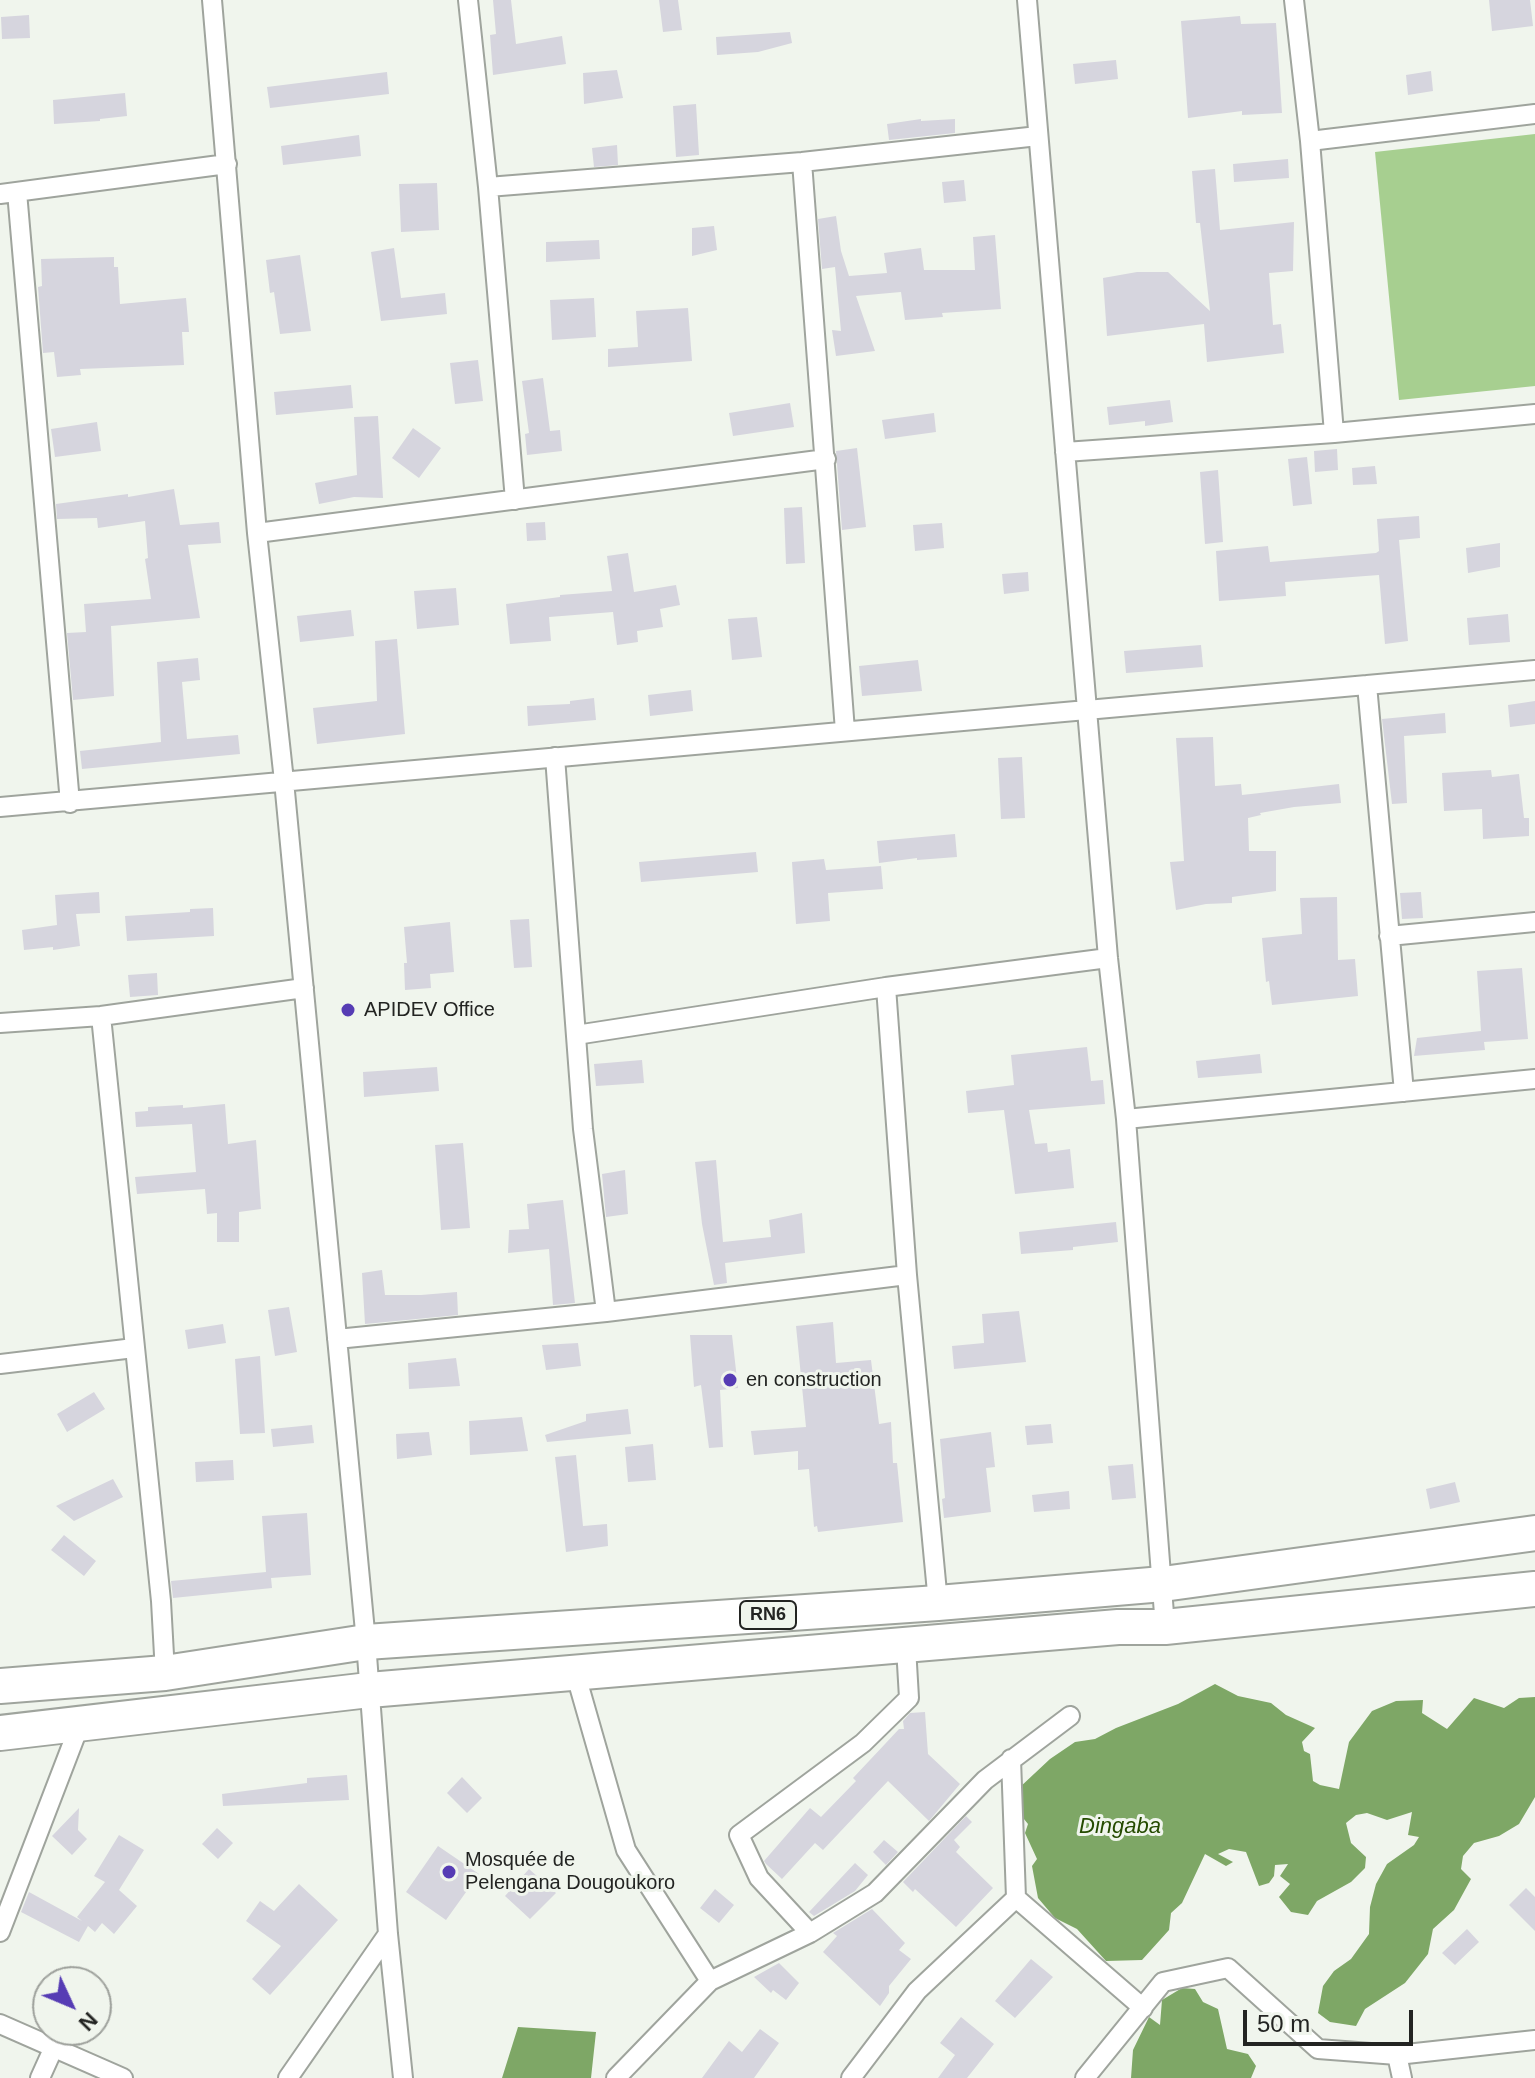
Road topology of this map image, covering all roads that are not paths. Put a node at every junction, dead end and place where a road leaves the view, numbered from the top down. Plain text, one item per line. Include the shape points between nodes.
1 (212, 0) edge
2 (468, 0) edge
3 (1027, 0) edge
4 (1294, 0) edge
5 (1535, 114) edge
6 (1038, 136) junction
7 (1310, 141) junction
8 (802, 162) junction
9 (227, 164) junction
10 (488, 187) junction
11 (9, 193) edge
12 (1535, 414) edge
13 (1334, 433) junction
14 (1065, 452) junction
15 (826, 459) junction
16 (515, 500) junction
17 (257, 533) junction
18 (1535, 670) edge
19 (1367, 685) junction
20 (1087, 710) junction
21 (845, 731) junction
22 (555, 757) junction
23 (284, 781) junction
24 (70, 803) junction
25 (0, 807) edge
26 (1535, 922) edge
27 (1389, 936) junction
28 (1108, 958) junction
29 (886, 987) junction
30 (304, 988) junction
31 (101, 1016) junction
32 (0, 1023) edge
33 (576, 1035) junction
34 (1535, 1079) edge
35 (1404, 1092) junction
36 (1126, 1119) junction
37 (907, 1275) junction
38 (606, 1312) junction
39 (337, 1339) junction
40 (134, 1348) junction
41 (0, 1364) edge
42 (1535, 1533) edge
43 (1163, 1584) junction
44 (1535, 1589) edge
45 (938, 1603) junction
46 (1165, 1627) junction
47 (366, 1642) junction
48 (906, 1647) junction
49 (575, 1672) junction
50 (165, 1673) junction
51 (0, 1686) edge
52 (369, 1690) junction
53 (1070, 1716) dead end
54 (80, 1724) junction
55 (0, 1733) edge
56 (1011, 1759) junction
57 (1016, 1898) junction
58 (0, 1932) edge
59 (810, 1933) junction
60 (388, 1934) junction
61 (710, 1981) junction
62 (1143, 2008) junction
63 (0, 2024) edge
64 (1535, 2040) edge
65 (54, 2047) junction
66 (1397, 2055) junction
67 (40, 2078) edge
68 (123, 2078) edge
69 (288, 2078) edge
70 (403, 2078) edge
71 (616, 2078) edge
72 (851, 2078) edge
73 (1085, 2078) edge
74 (1402, 2078) edge

1 - 9 street
2 - 10 street
3 - 6 street
4 - 7 street
5 - 7 street
6 - 8 street
6 - 14 street
7 - 13 street
8 - 10 street
8 - 15 street
9 - 11 street
9 - 17 street
10 - 16 street
11 - 24 street
12 - 13 street
13 - 14 street
14 - 20 street
15 - 16 street
15 - 21 street
16 - 17 street
17 - 23 street
18 - 19 street
19 - 20 street
19 - 27 street
20 - 21 street
20 - 28 street
21 - 22 street
22 - 23 street
22 - 33 street
23 - 24 street
23 - 30 street
24 - 25 street
26 - 27 street
27 - 35 street
28 - 29 street
28 - 36 street
29 - 33 street
29 - 37 street
30 - 31 street
30 - 39 street
31 - 32 street
31 - 40 street
33 - 38 street
34 - 35 street
35 - 36 street
36 - 43 street
37 - 38 street
37 - 45 street
38 - 39 street
39 - 47 street
40 - 41 street
40 - 50 street
42 - 43 highway, RN6
43 - 45 highway, RN6
43 - 46 street
44 - 46 highway, RN6
45 - 47 highway, RN6
46 - 48 highway, RN6
47 - 50 highway, RN6
47 - 52 street
48 - 49 highway, RN6
48 - 59 street via 909,1698 863,1743 739,1835 759,1878
49 - 52 highway, RN6
49 - 61 street via 626,1850
50 - 51 highway, RN6
52 - 54 highway, RN6
52 - 60 street
53 - 56 street
54 - 55 highway, RN6
54 - 58 street
56 - 57 street
56 - 59 street via 875,1893
57 - 62 street
57 - 72 street via 917,1991
59 - 61 street
60 - 69 street
60 - 70 street
61 - 71 street
62 - 66 street via 1163,1982 1228,1968 1318,2049
62 - 73 street
63 - 65 street
64 - 66 street
65 - 67 street
65 - 68 street
66 - 74 street

